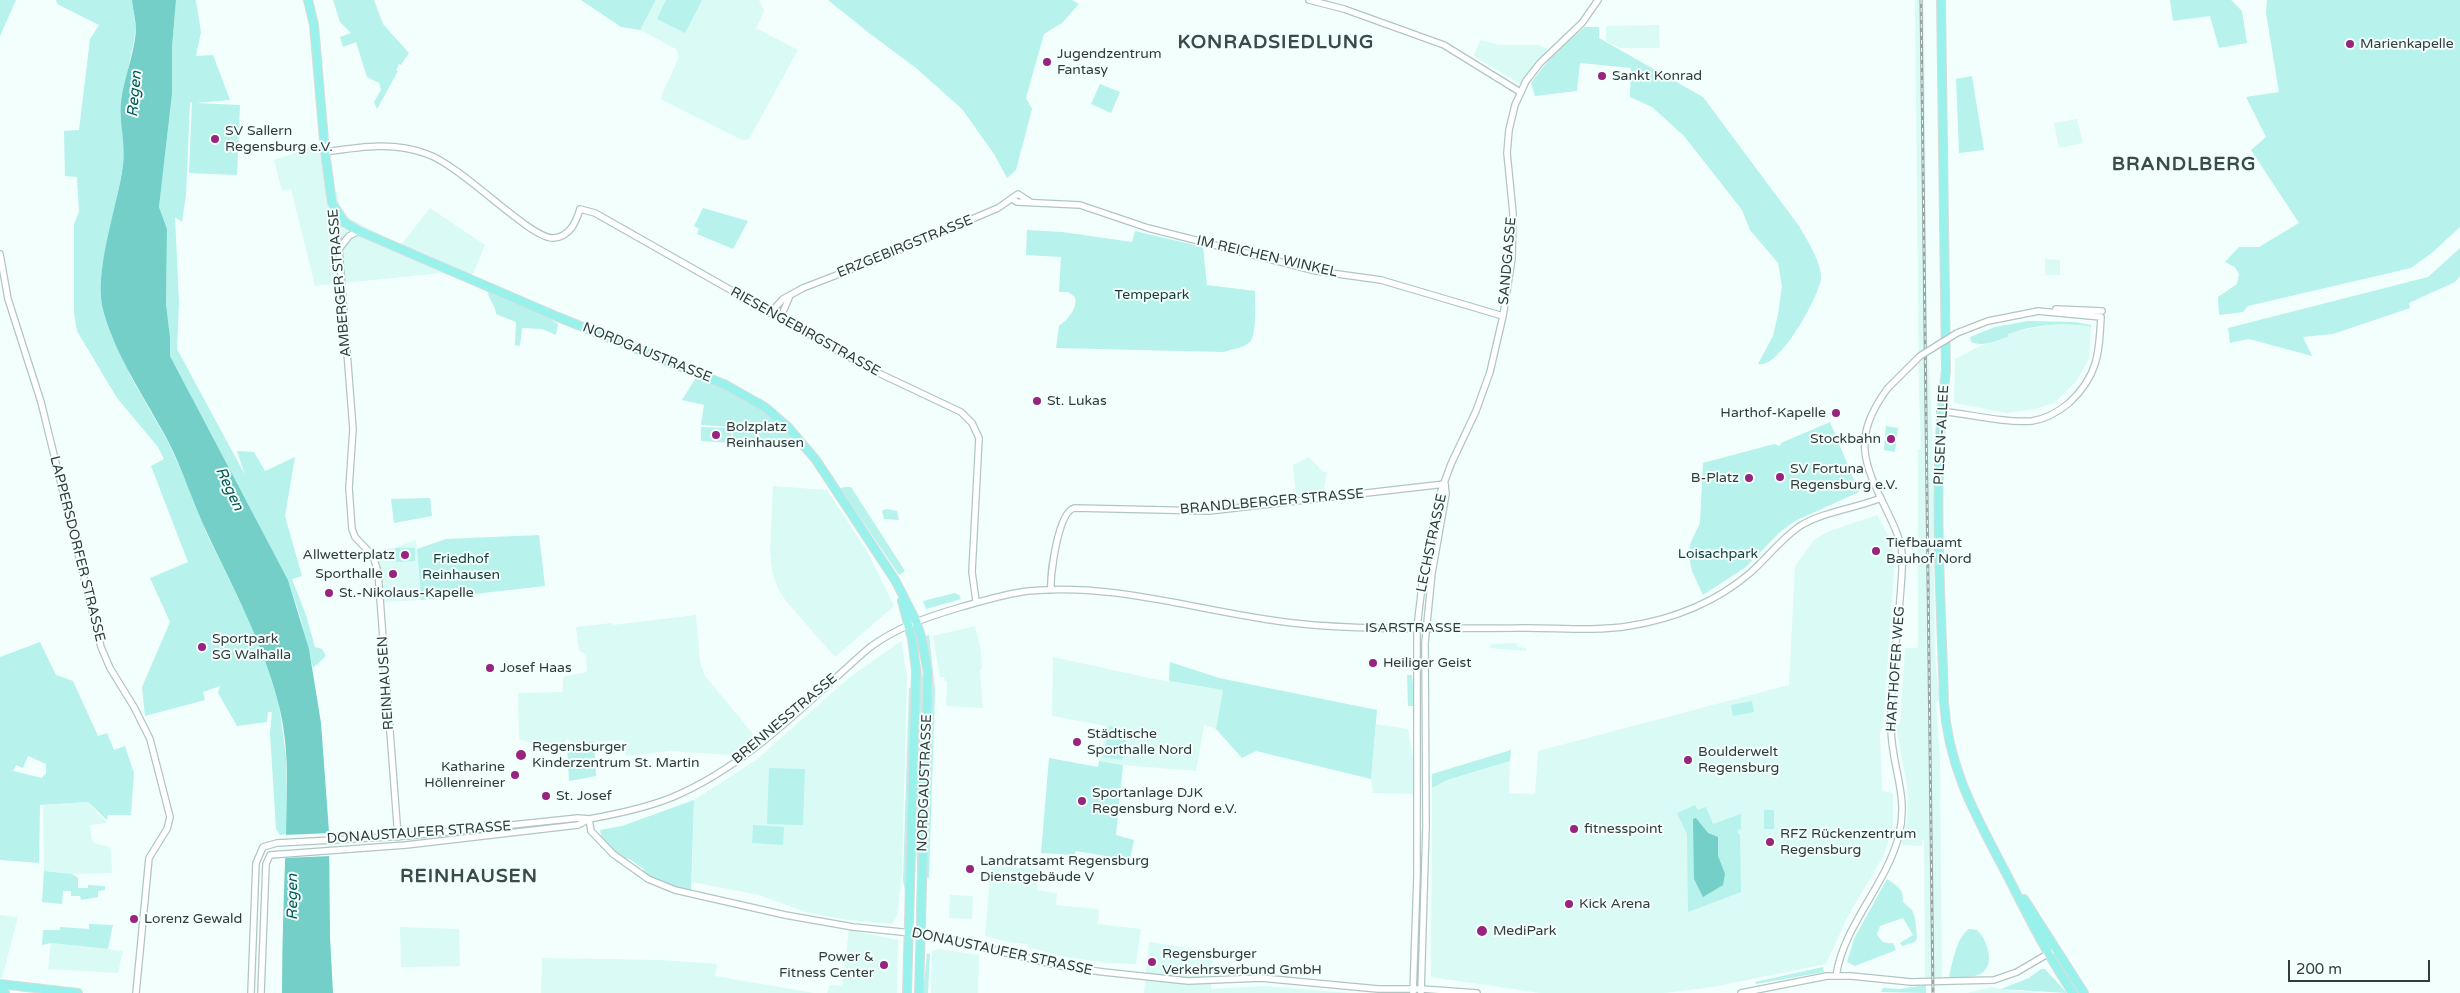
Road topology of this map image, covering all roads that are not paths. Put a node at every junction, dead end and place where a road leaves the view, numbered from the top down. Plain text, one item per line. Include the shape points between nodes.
1 (308, 0) edge
2 (1309, 0) edge
3 (1598, 0) edge
4 (1942, 0) edge
5 (1520, 92) junction
6 (325, 152) junction
7 (1012, 199) junction
8 (1030, 202) junction
9 (334, 208) junction
10 (359, 231) junction
11 (339, 249) junction
12 (0, 254) edge
13 (790, 297) junction
14 (770, 313) junction
15 (1503, 316) junction
16 (780, 319) junction
17 (1940, 411) junction
18 (1445, 484) junction
19 (1881, 498) junction
20 (355, 537) joint
21 (1051, 590) junction
22 (976, 601) junction
23 (912, 622) junction
24 (1418, 628) junction
25 (1426, 628) junction
26 (588, 820) junction
27 (398, 837) junction
28 (1998, 859) junction
29 (909, 932) junction
30 (921, 934) junction
31 (2056, 949) junction
32 (2047, 954) junction
33 (1836, 976) junction
34 (0, 984) edge
35 (1413, 991) edge
36 (1421, 991) edge
37 (0, 992) edge
38 (5, 993) edge
39 (78, 993) edge
40 (136, 993) edge
41 (251, 993) edge
42 (262, 993) edge
43 (907, 993) edge
44 (919, 993) edge
45 (1477, 993) edge
46 (1741, 993) edge
47 (2073, 993) edge
48 (2083, 993) edge

1 - 6 main road, AMBERGER STRASSE via 314,24
2 - 5 street via 1444,45
3 - 5 street, SANDGASSE via 1582,23 1544,58
4 - 17 main road, PILSEN-ALLEE via 1946,371
5 - 15 street, SANDGASSE via 1508,139 1507,165 1514,222
6 - 9 main road, AMBERGER STRASSE
6 - 14 street, RIESENGEBIRGSTRASSE via 388,146 428,154 463,174 546,237 558,237 570,231 580,209 605,218
7 - 8 street, IM REICHEN WINKEL
7 - 8 street, ERZGEBIRGSTRASSE via 1018,194
7 - 13 street, ERZGEBIRGSTRASSE via 873,262 803,288
8 - 15 street, IM REICHEN WINKEL via 1080,205 1148,228 1316,271 1381,280
9 - 10 main road, NORDGAUSTRASSE via 344,222
9 - 11 street, AMBERGER STRASSE
10 - 11 street via 348,236
10 - 23 main road, NORDGAUSTRASSE via 726,385 765,407 799,438 816,460 895,580
11 - 20 street, AMBERGER STRASSE via 353,429 350,494
12 - 40 street, LAPPERSDORFER STRASSE via 8,299 41,402 101,647 145,728 169,811 169,824 149,858
13 - 14 street, ERZGEBIRGSTRASSE via 783,299
13 - 16 street
14 - 16 street, RIESENGEBIRGSTRASSE
15 - 18 street, SANDGASSE via 1490,372
16 - 22 street, RIESENGEBIRGSTRASSE via 876,372 967,416 977,430 972,572
17 - 19 street, HARTHOFER WEG, bridge via 2021,421 2038,420 2054,414 2081,391 2091,377 2097,358 2102,314 2066,309 1988,321 1957,333 1920,356 1887,389 1875,408 1864,442 1868,471
17 - 28 main road, PILSEN-ALLEE via 1945,721 1960,782
18 - 21 street, BRANDLBERGER STRASSE via 1209,511 1069,510 1056,550
18 - 24 street, LECHSTRASSE via 1440,494 1423,577
18 - 25 street, LECHSTRASSE
19 - 25 street, ISARSTRASSE via 1821,516 1801,526 1732,587 1673,616 1599,629
19 - 33 street, HARTHOFER WEG via 1899,538 1902,554 1890,728 1901,788 1902,823 1893,854 1852,931
20 - 27 street, REINHAUSEN via 373,556 378,578
21 - 22 street, ISARSTRASSE
21 - 24 street, ISARSTRASSE via 1127,594 1242,616 1314,625
22 - 23 street, ISARSTRASSE
23 - 26 street, BRENNESSTRASSE via 869,648 763,740 718,774 666,800
23 - 29 main road, NORDGAUSTRASSE via 916,670
23 - 30 main road, NORDGAUSTRASSE via 924,648 928,683
24 - 25 street, ISARSTRASSE
24 - 35 street, LECHSTRASSE
25 - 36 street, LECHSTRASSE via 1426,827
26 - 27 street, DONAUSTAUFER STRASSE via 578,818
26 - 29 street, DONAUSTAUFER STRASSE via 591,831 613,854 637,873 661,885 785,915 853,927
26 - 42 street, DONAUSTAUFER STRASSE via 578,825 406,845 270,855 267,858
27 - 41 street, DONAUSTAUFER STRASSE via 279,843 263,847 257,858
28 - 31 main road, PILSEN-ALLEE
28 - 32 main road, PILSEN-ALLEE
29 - 30 street, DONAUSTAUFER STRASSE
29 - 43 main road, NORDGAUSTRASSE
30 - 35 street, DONAUSTAUFER STRASSE via 1061,966 1103,972 1188,981 1261,978
30 - 44 main road, NORDGAUSTRASSE
31 - 32 street
31 - 48 main road
32 - 33 street via 2009,976 1994,980 1912,982
32 - 47 main road
33 - 46 street
34 - 39 main road
35 - 36 street, DONAUSTAUFER STRASSE
36 - 45 street, DONAUSTAUFER STRASSE
37 - 38 main road

